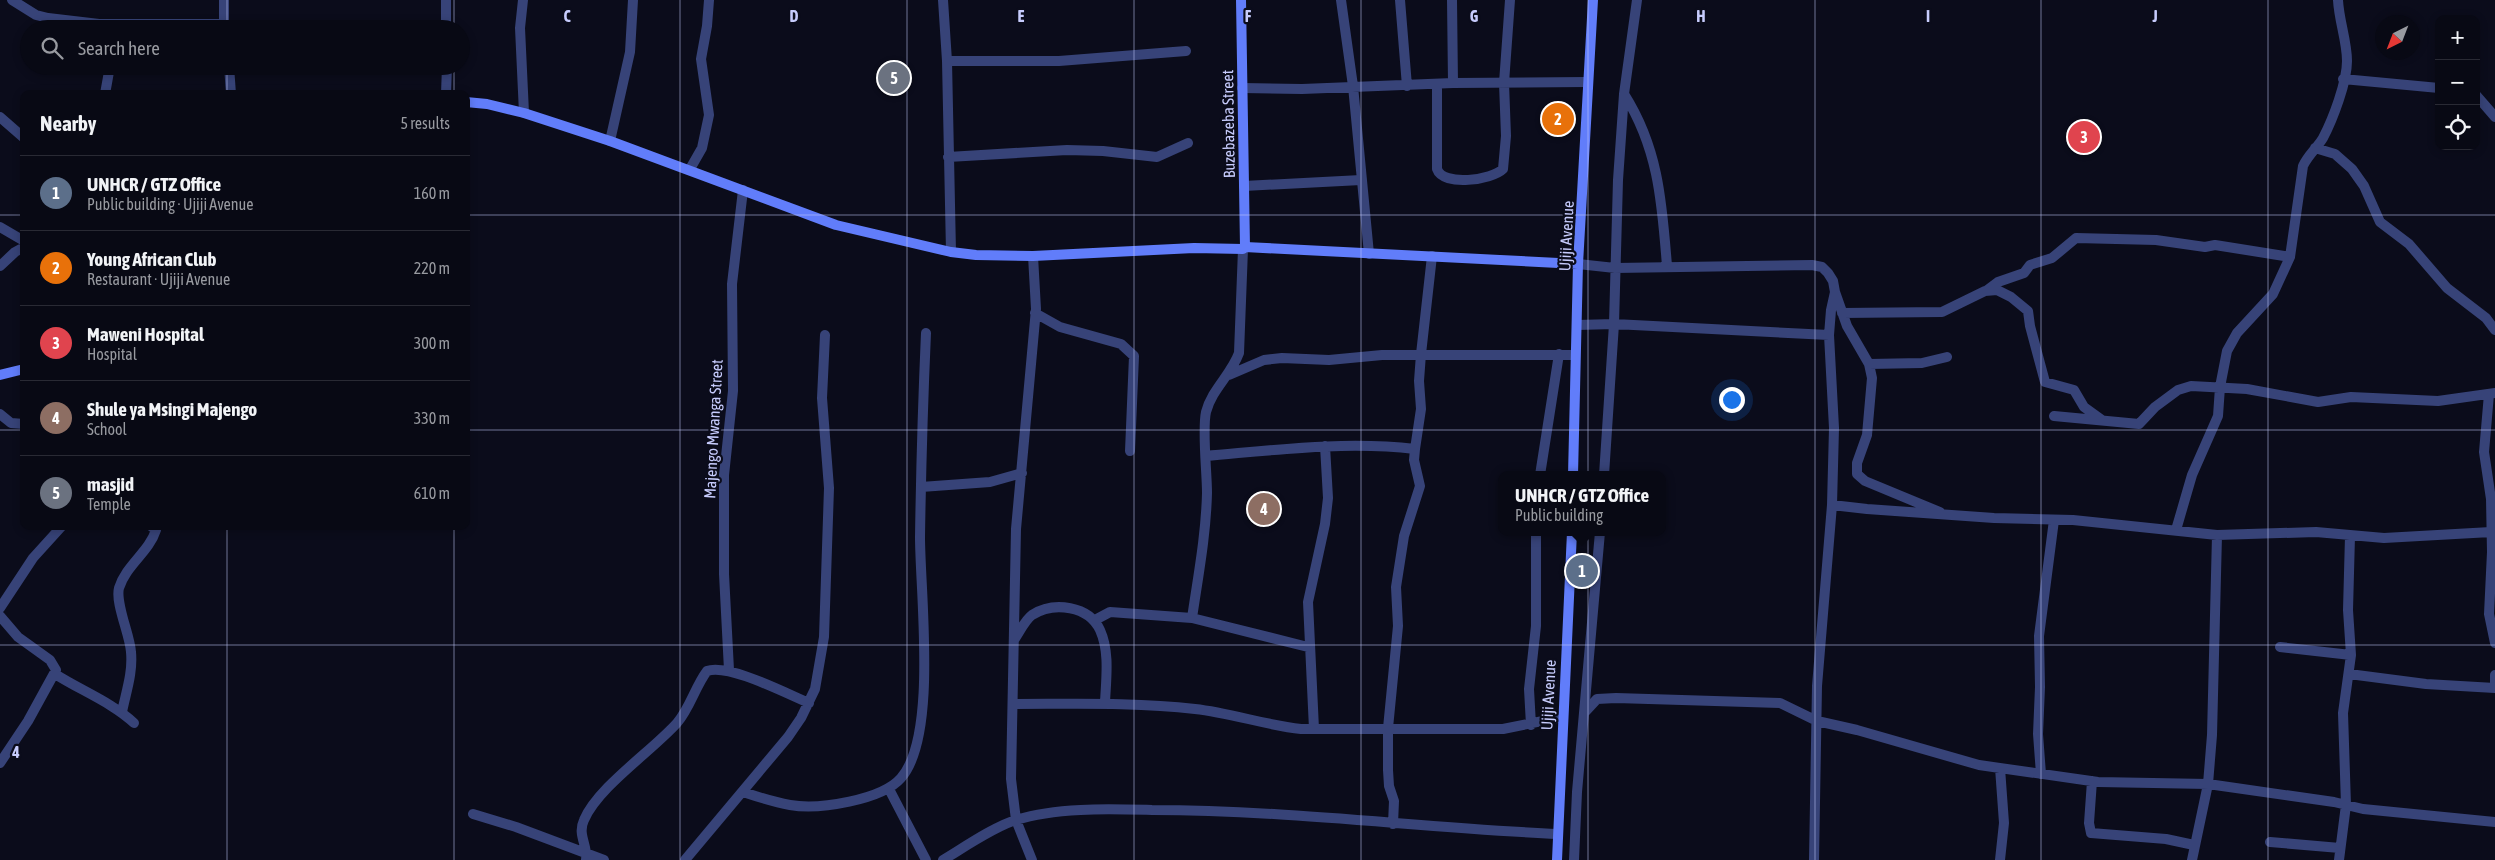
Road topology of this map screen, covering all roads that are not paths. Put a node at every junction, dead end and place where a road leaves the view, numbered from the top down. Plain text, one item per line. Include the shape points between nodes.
1 (12, 0) edge
2 (224, 0) edge
3 (446, 0) edge
4 (524, 0) edge
5 (633, 0) edge
6 (708, 0) edge
7 (943, 0) edge
8 (1241, 0) edge
9 (1341, 0) edge
10 (1400, 0) edge
11 (1452, 0) edge
12 (1510, 0) edge
13 (1593, 0) edge
14 (1637, 0) edge
15 (2338, 0) edge
16 (61, 20) edge
17 (224, 20) edge
18 (446, 20) edge
19 (1186, 51) dead end
20 (947, 61) junction
21 (108, 75) edge
22 (229, 75) edge
23 (446, 75) edge
24 (2343, 79) junction
25 (1587, 82) junction
26 (1453, 83) junction
27 (1504, 83) junction
28 (1437, 85) junction
29 (1353, 86) junction
30 (1407, 86) junction
31 (1242, 88) junction
32 (2435, 88) edge
33 (106, 90) edge
34 (231, 90) edge
35 (446, 90) edge
36 (1624, 94) junction
37 (2480, 100) edge
38 (470, 102) edge
39 (524, 113) junction
40 (0, 117) edge
41 (2495, 117) edge
42 (20, 134) edge
43 (610, 141) junction
44 (1188, 143) dead end
45 (2315, 148) junction
46 (948, 157) junction
47 (690, 169) junction
48 (1361, 180) junction
49 (1244, 186) junction
50 (743, 190) junction
51 (0, 228) edge
52 (20, 239) edge
53 (1244, 248) junction
54 (20, 249) edge
55 (951, 252) junction
56 (1369, 254) junction
57 (1033, 256) junction
58 (1432, 256) junction
59 (2290, 257) junction
60 (1578, 264) junction
61 (0, 266) edge
62 (1667, 266) junction
63 (1615, 268) junction
64 (1986, 291) junction
65 (1835, 292) junction
66 (1035, 313) junction
67 (1842, 314) junction
68 (1614, 324) junction
69 (1577, 325) junction
70 (2495, 330) edge
71 (926, 333) dead end
72 (825, 335) dead end
73 (1829, 335) junction
74 (1421, 354) junction
75 (1559, 354) junction
76 (1575, 355) junction
77 (1946, 357) dead end
78 (1870, 364) junction
79 (20, 370) edge
80 (0, 375) edge
81 (1228, 376) junction
82 (2220, 387) junction
83 (2492, 393) edge
84 (0, 414) edge
85 (2054, 416) dead end
86 (2105, 422) junction
87 (20, 424) edge
88 (1325, 446) junction
89 (1415, 449) junction
90 (1130, 451) dead end
91 (1206, 456) junction
92 (1541, 471) edge
93 (1574, 471) edge
94 (1604, 471) edge
95 (1022, 473) junction
96 (921, 488) junction
97 (1832, 505) junction
98 (1946, 515) junction
99 (2054, 520) junction
100 (58, 530) edge
101 (156, 530) edge
102 (2176, 530) junction
103 (2491, 532) junction
104 (2217, 535) junction
105 (1536, 536) edge
106 (1572, 536) edge
107 (1600, 536) edge
108 (2350, 536) junction
109 (0, 608) edge
110 (0, 616) edge
111 (1192, 618) junction
112 (1095, 620) junction
113 (1014, 640) junction
114 (2495, 643) edge
115 (1308, 647) junction
116 (2280, 647) dead end
117 (2351, 656) junction
118 (729, 670) junction
119 (55, 674) junction
120 (2349, 674) junction
121 (2495, 675) edge
122 (2495, 688) edge
123 (809, 703) junction
124 (1105, 703) junction
125 (1014, 704) junction
126 (122, 712) junction
127 (1584, 713) junction
128 (1562, 717) junction
129 (1817, 720) junction
130 (134, 723) dead end
131 (1530, 725) junction
132 (1388, 728) junction
133 (1314, 729) junction
134 (0, 763) edge
135 (2000, 768) junction
136 (2041, 774) junction
137 (2092, 781) junction
138 (2208, 784) junction
139 (889, 789) junction
140 (743, 792) junction
141 (2346, 805) junction
142 (473, 814) dead end
143 (1016, 820) junction
144 (2495, 822) edge
145 (1394, 824) junction
146 (1558, 834) junction
147 (2270, 842) dead end
148 (2194, 845) junction
149 (2340, 848) junction
150 (587, 857) edge
151 (604, 860) edge
152 (685, 860) edge
153 (926, 860) edge
154 (943, 860) edge
155 (1032, 860) edge
156 (1557, 860) edge
157 (1574, 860) edge
158 (1814, 860) edge
159 (2000, 860) edge
160 (2192, 860) edge
161 (2339, 860) edge

1 - 16 street via 36,15
2 - 17 street
3 - 18 street
4 - 39 street via 520,28
5 - 43 street via 630,52
6 - 47 street via 701,59 709,115 702,148
7 - 20 street
8 - 31 street, Buzebazeba Street
9 - 29 street
10 - 30 street
11 - 26 street
12 - 27 street
13 - 25 street, Ujiji Avenue
14 - 36 street
15 - 24 street via 2338,20 2347,60
19 - 20 street via 1059,60
20 - 46 street
21 - 33 street
22 - 34 street
23 - 35 street
24 - 32 street
24 - 45 street via 2334,114
25 - 27 street
25 - 60 street, Ujiji Avenue
26 - 27 street
26 - 28 street
27 - 28 street via 1506,136 1503,169 1496,176 1460,180 1443,178 1437,169
28 - 30 street
29 - 30 street
29 - 31 street
29 - 48 street
31 - 49 street, Buzebazeba Street
36 - 62 street via 1642,125 1658,174
36 - 63 street
37 - 41 street
38 - 39 street
39 - 43 street
40 - 42 street
43 - 47 street
44 - 46 street via 1157,157 1103,150 1067,150
45 - 59 street via 2303,166
45 - 70 street via 2335,154 2352,169 2382,224 2410,244 2447,288 2486,318
46 - 55 street
47 - 50 street
48 - 49 street
48 - 56 street
49 - 53 street, Buzebazeba Street
50 - 55 street via 836,225
50 - 118 street, Majengo Mwanga Street via 732,284 733,392 724,475
51 - 52 street
53 - 56 street
53 - 57 street
53 - 81 street via 1239,353
54 - 61 street
55 - 57 street
56 - 58 street
57 - 66 street
58 - 60 street
58 - 74 street
59 - 64 street via 2215,245 2205,247 2148,240 2076,238 2052,258 2030,265 2024,273 1998,282
59 - 82 street via 2273,294 2232,342 2223,366
60 - 63 street
60 - 69 street, Ujiji Avenue
62 - 63 street
62 - 65 street via 1812,265 1822,267 1828,273
63 - 68 street
64 - 67 street via 1942,312
64 - 86 street via 1997,290 2028,311 2045,382 2074,390 2089,413
65 - 67 street
65 - 73 street
66 - 90 street via 1060,327 1121,344 1134,356
66 - 95 street
67 - 78 street
68 - 69 street
68 - 73 street
68 - 94 street
69 - 76 street, Ujiji Avenue
71 - 96 street
72 - 123 street via 822,398 829,488 824,637 816,689
73 - 97 street via 1834,428
74 - 75 street
74 - 81 street via 1264,360
74 - 89 street via 1421,409
75 - 76 street
75 - 92 street
76 - 93 street, Ujiji Avenue
77 - 78 street via 1922,363
78 - 98 street via 1870,408 1857,474 1865,481
79 - 80 street
81 - 91 street via 1210,400 1206,415
82 - 83 street via 2270,392 2318,402 2351,396 2438,401
82 - 86 street via 2191,386 2178,390 2151,410 2139,424
82 - 102 street via 2218,416 2192,475
83 - 103 street via 2484,452 2491,499
84 - 87 street via 11,423
85 - 86 street
88 - 89 street via 1382,445
88 - 91 street
88 - 115 street via 1328,498 1308,602
89 - 132 street via 1420,486 1404,536 1396,587 1398,626
91 - 111 street via 1207,494 1202,554
95 - 96 street via 990,482
95 - 113 street via 1016,529
96 - 139 street via 923,698 919,733 910,764
97 - 98 street
97 - 129 street
98 - 99 street
99 - 102 street
99 - 136 street via 2040,636 2038,734
100 - 109 street via 33,558
101 - 126 street via 153,540 126,573 118,590 131,652 131,676
102 - 104 street
103 - 108 street via 2384,538
103 - 114 street via 2489,614
104 - 108 street via 2293,532
104 - 138 street via 2217,613
105 - 131 street via 1536,626 1529,688
106 - 128 street, Ujiji Avenue
107 - 127 street
108 - 117 street via 2348,610
110 - 119 street via 18,636 54,664
111 - 112 street via 1110,612
111 - 115 street
112 - 113 street via 1074,609 1046,610 1032,616
112 - 124 street via 1104,640
113 - 125 street
115 - 133 street
116 - 117 street
117 - 120 street
118 - 123 street
118 - 150 street via 715,668 708,671 679,721 592,806 581,835
119 - 126 street
119 - 134 street
120 - 122 street via 2426,684
120 - 141 street via 2343,713
121 - 122 street
123 - 140 street via 788,737
124 - 125 street
124 - 133 street via 1195,709 1275,726
125 - 143 street via 1011,779
126 - 130 street
127 - 129 street via 1597,699 1752,701 1780,703
127 - 157 street
128 - 131 street
128 - 146 street, Ujiji Avenue
129 - 135 street
129 - 158 street
131 - 132 street via 1470,730
132 - 133 street
132 - 145 street via 1389,786 1394,801
135 - 136 street
135 - 159 street via 2004,823
136 - 137 street
137 - 138 street
137 - 148 street via 2091,833 2166,839
138 - 141 street
138 - 148 street
139 - 140 street via 851,800 812,806 792,805
139 - 153 street
140 - 152 street
141 - 144 street
141 - 149 street
142 - 150 street
143 - 145 street via 1077,812 1189,810
143 - 154 street
143 - 155 street
145 - 146 street
146 - 156 street, Ujiji Avenue
147 - 149 street
148 - 160 street
149 - 161 street
150 - 151 street

